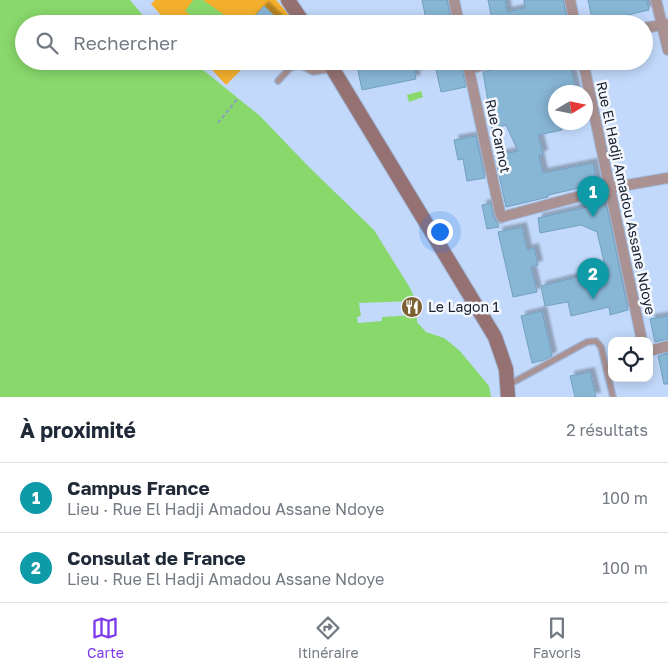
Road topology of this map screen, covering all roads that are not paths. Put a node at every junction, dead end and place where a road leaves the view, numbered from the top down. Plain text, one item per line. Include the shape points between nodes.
1 (288, 0) edge
2 (454, 0) edge
3 (570, 0) edge
4 (656, 0) edge
5 (298, 15) edge
6 (457, 15) edge
7 (573, 15) edge
8 (665, 25) edge
9 (668, 50) edge
10 (287, 70) edge
11 (333, 70) edge
12 (469, 70) edge
13 (585, 70) edge
14 (278, 81) dead end
15 (668, 178) edge
16 (610, 188) junction
17 (641, 337) edge
18 (668, 346) edge
19 (653, 350) edge
20 (507, 391) edge
21 (613, 397) edge

1 - 5 street
2 - 6 street
3 - 7 street
4 - 8 street
8 - 9 street
10 - 14 lane
11 - 20 street via 495,336 506,369
12 - 16 street, Rue Carnot via 502,217
13 - 16 street, Rue El Hadji Amadou Assane Ndoye
15 - 16 street
16 - 17 street, Rue El Hadji Amadou Assane Ndoye
18 - 19 street
20 - 21 lane via 587,342 596,341 601,347

